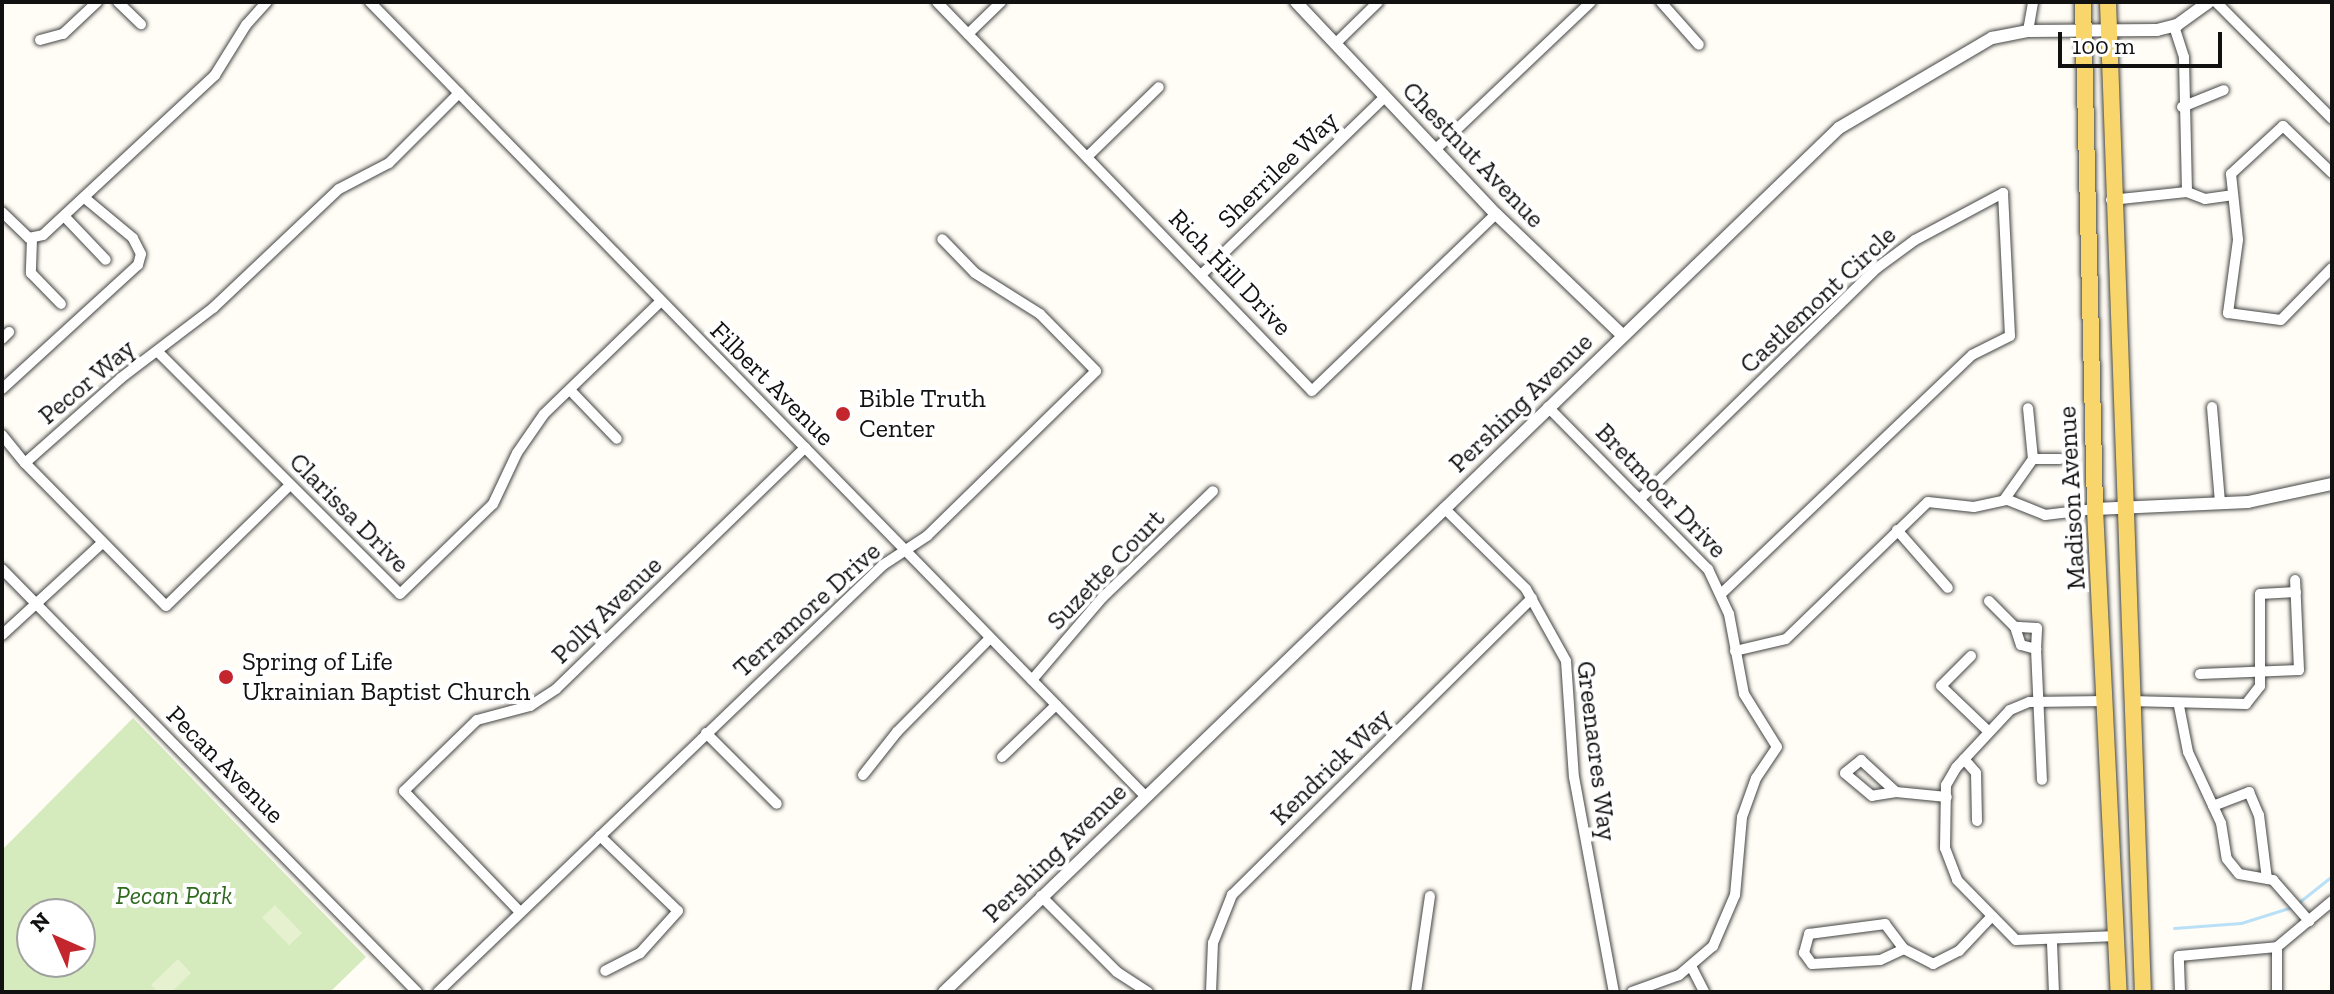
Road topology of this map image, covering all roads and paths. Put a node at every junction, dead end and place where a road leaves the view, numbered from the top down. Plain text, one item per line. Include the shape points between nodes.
1 (97, 2) edge
2 (118, 2) edge
3 (267, 2) edge
4 (370, 2) edge
5 (937, 2) edge
6 (1001, 2) edge
7 (1296, 2) edge
8 (1378, 2) edge
9 (1591, 2) edge
10 (1661, 2) edge
11 (2033, 2) edge
12 (2083, 2) edge
13 (2108, 2) edge
14 (2209, 2) edge
15 (2216, 2) edge
16 (141, 24) dead end
17 (2174, 26) junction
18 (2081, 30) junction
19 (2028, 31) junction
20 (2107, 32) junction
21 (968, 34) junction
22 (40, 40) dead end
23 (1335, 44) junction
24 (1699, 45) dead end
25 (1159, 87) dead end
26 (2224, 90) dead end
27 (459, 93) junction
28 (1386, 96) junction
29 (2182, 107) junction
30 (2332, 119) edge
31 (1437, 148) junction
32 (1087, 157) junction
33 (2332, 173) edge
34 (2187, 192) junction
35 (2232, 195) junction
36 (86, 199) junction
37 (2111, 200) junction
38 (2, 212) edge
39 (1496, 214) junction
40 (65, 217) junction
41 (32, 239) junction
42 (942, 239) dead end
43 (106, 260) dead end
44 (2332, 268) edge
45 (1201, 275) junction
46 (660, 302) junction
47 (61, 304) dead end
48 (1622, 335) junction
49 (158, 352) junction
50 (2, 389) edge
51 (571, 391) junction
52 (1548, 407) junction
53 (2212, 407) dead end
54 (2028, 408) dead end
55 (2, 435) edge
56 (617, 439) dead end
57 (805, 448) junction
58 (2033, 459) junction
59 (2060, 459) dead end
60 (25, 463) junction
61 (2332, 484) edge
62 (290, 485) junction
63 (1213, 491) dead end
64 (1640, 499) junction
65 (2004, 500) junction
66 (2220, 503) junction
67 (1444, 508) junction
68 (2123, 508) junction
69 (2095, 509) junction
70 (1897, 530) junction
71 (102, 543) junction
72 (905, 552) junction
73 (2, 569) edge
74 (1948, 588) dead end
75 (1722, 593) junction
76 (1532, 598) junction
77 (1989, 601) dead end
78 (35, 603) junction
79 (2015, 627) junction
80 (2, 635) edge
81 (990, 638) junction
82 (2036, 649) junction
83 (1735, 651) junction
84 (1971, 656) dead end
85 (2261, 671) junction
86 (2200, 674) dead end
87 (1032, 680) junction
88 (2108, 701) junction
89 (2130, 701) junction
90 (2039, 702) junction
91 (1056, 705) junction
92 (2179, 706) junction
93 (1989, 732) junction
94 (706, 733) junction
95 (1002, 757) dead end
96 (1964, 759) junction
97 (863, 775) dead end
98 (2042, 780) dead end
99 (1896, 792) junction
100 (1145, 796) junction
101 (1947, 797) junction
102 (777, 804) dead end
103 (2213, 806) junction
104 (1977, 821) dead end
105 (600, 836) junction
106 (2267, 879) junction
107 (1041, 896) junction
108 (1430, 896) dead end
109 (2332, 901) edge
110 (519, 911) junction
111 (1992, 916) junction
112 (2309, 921) junction
113 (2117, 936) junction
114 (2052, 943) junction
115 (2277, 947) junction
116 (1904, 949) junction
117 (1691, 966) junction
118 (605, 971) dead end
119 (1131, 988) edge
120 (417, 992) edge
121 (438, 992) edge
122 (944, 992) edge
123 (1148, 992) edge
124 (1211, 992) edge
125 (1416, 992) edge
126 (1614, 992) edge
127 (1632, 992) edge
128 (1704, 992) edge
129 (2054, 992) edge
130 (2119, 992) edge
131 (2143, 992) edge
132 (2180, 992) edge
133 (2277, 992) edge

1 - 22 street via 63,34
2 - 16 street
3 - 36 street via 215,75
4 - 27 street, Filbert Avenue
5 - 21 street, Rich Hill Drive
6 - 21 street
7 - 23 street, Chestnut Avenue
8 - 23 street
9 - 31 street
10 - 24 street
11 - 19 street
12 - 18 main road, Madison Avenue
13 - 20 main road, Madison Avenue
14 - 17 street, Pershing Avenue
15 - 30 street
17 - 20 street, Pershing Avenue
17 - 29 street via 2184,57
18 - 19 street, Pershing Avenue
18 - 20 street, Pershing Avenue
18 - 69 main road, Madison Avenue
19 - 48 street, Pershing Avenue via 1980,43 1839,128
20 - 37 main road, Madison Avenue
21 - 32 street, Rich Hill Drive
23 - 28 street, Chestnut Avenue
25 - 32 street
26 - 29 street
27 - 46 street, Filbert Avenue
27 - 49 street, Pecor Way via 389,163 339,189 213,308
28 - 31 street, Chestnut Avenue
28 - 45 street, Sherrilee Way
29 - 34 street
31 - 39 street, Chestnut Avenue
32 - 45 street, Rich Hill Drive
33 - 35 street via 2283,126 2231,174
34 - 35 street via 2205,199
34 - 37 street
35 - 44 street via 2238,240 2228,313 2281,320
36 - 40 street
36 - 50 street via 133,238 141,254 138,265
37 - 68 main road, Madison Avenue
38 - 41 street
39 - 45 street, Rich Hill Drive via 1312,391
39 - 48 street, Chestnut Avenue
40 - 41 street
40 - 43 street
41 - 47 street via 31,273
42 - 72 street, Terramore Drive via 987,282 1040,314 1096,371
46 - 51 street, Clarissa Drive
46 - 57 street, Filbert Avenue
48 - 52 street, Pershing Avenue
49 - 60 street, Pecor Way
49 - 62 street, Clarissa Drive
51 - 56 street
51 - 62 street, Clarissa Drive via 529,433 493,504 400,594
52 - 64 street, Bretmoor Drive
52 - 67 street, Pershing Avenue
53 - 66 street
54 - 58 street
55 - 60 street
57 - 72 street, Filbert Avenue
57 - 110 street, Polly Avenue via 556,689 530,706 477,720 404,791
58 - 59 street
58 - 65 street
60 - 71 street
61 - 66 street via 2274,499
62 - 71 street via 166,606
63 - 87 street, Suzette Court via 1102,598
64 - 75 street, Bretmoor Drive via 1702,562
64 - 75 street, Castlemont Circle via 1877,268 1957,215 2003,193 2010,336 1972,355
65 - 69 street via 2045,515
65 - 70 street via 1974,507 1928,502
66 - 68 street
67 - 76 street, Greenacres Way
67 - 100 street, Pershing Avenue
68 - 69 street
68 - 89 main road, Madison Avenue
69 - 88 main road, Madison Avenue
70 - 74 street
70 - 83 street via 1786,639
71 - 78 street
72 - 81 street, Filbert Avenue
72 - 94 street, Terramore Drive via 883,565
73 - 78 street, Pecan Avenue
75 - 83 street, Bretmoor Drive
76 - 124 street, Kendrick Way via 1232,895 1213,943
76 - 126 street, Greenacres Way via 1566,661 1574,777
77 - 79 street
78 - 80 street
78 - 120 street, Pecan Avenue
79 - 82 street via 2021,645
79 - 82 street via 2037,628
81 - 87 street, Filbert Avenue
81 - 97 street via 897,732
82 - 90 street
83 - 117 street, Bretmoor Drive via 1751,711 1777,747 1756,778 1742,817 1735,895 1727,921 1713,946
84 - 93 street via 1941,686
85 - 85 street via 2299,670 2296,586 2260,594
85 - 86 street
85 - 92 street via 2258,692 2246,704
87 - 91 street, Filbert Avenue
88 - 90 street
88 - 113 main road, Madison Avenue
89 - 92 street
89 - 131 main road, Madison Avenue
90 - 93 street via 2019,705
90 - 98 street
91 - 95 street
91 - 100 street, Filbert Avenue
92 - 103 street via 2188,752
93 - 96 street
94 - 102 street
94 - 105 street, Terramore Drive
96 - 101 street via 1946,785
96 - 104 street via 1976,773
99 - 99 street via 1861,760 1845,773 1872,796
99 - 101 street
100 - 107 street, Pershing Avenue
101 - 111 street via 1946,857 1957,880
103 - 106 street via 2234,869 2246,877
103 - 106 street via 2249,792 2259,815
105 - 110 street, Terramore Drive
105 - 118 street via 678,911 640,953
106 - 112 street
107 - 119 street
107 - 122 street, Pershing Avenue
108 - 125 street
109 - 112 street
110 - 121 street, Terramore Drive
111 - 114 street via 2016,940
111 - 116 street via 1959,951 1933,964
112 - 115 street
113 - 114 street
113 - 130 main road, Madison Avenue
114 - 129 street
115 - 132 street via 2179,956
115 - 133 street
116 - 116 street via 1885,924 1809,934 1804,953 1812,964 1880,960
117 - 127 street via 1660,985
117 - 128 street
119 - 123 street

